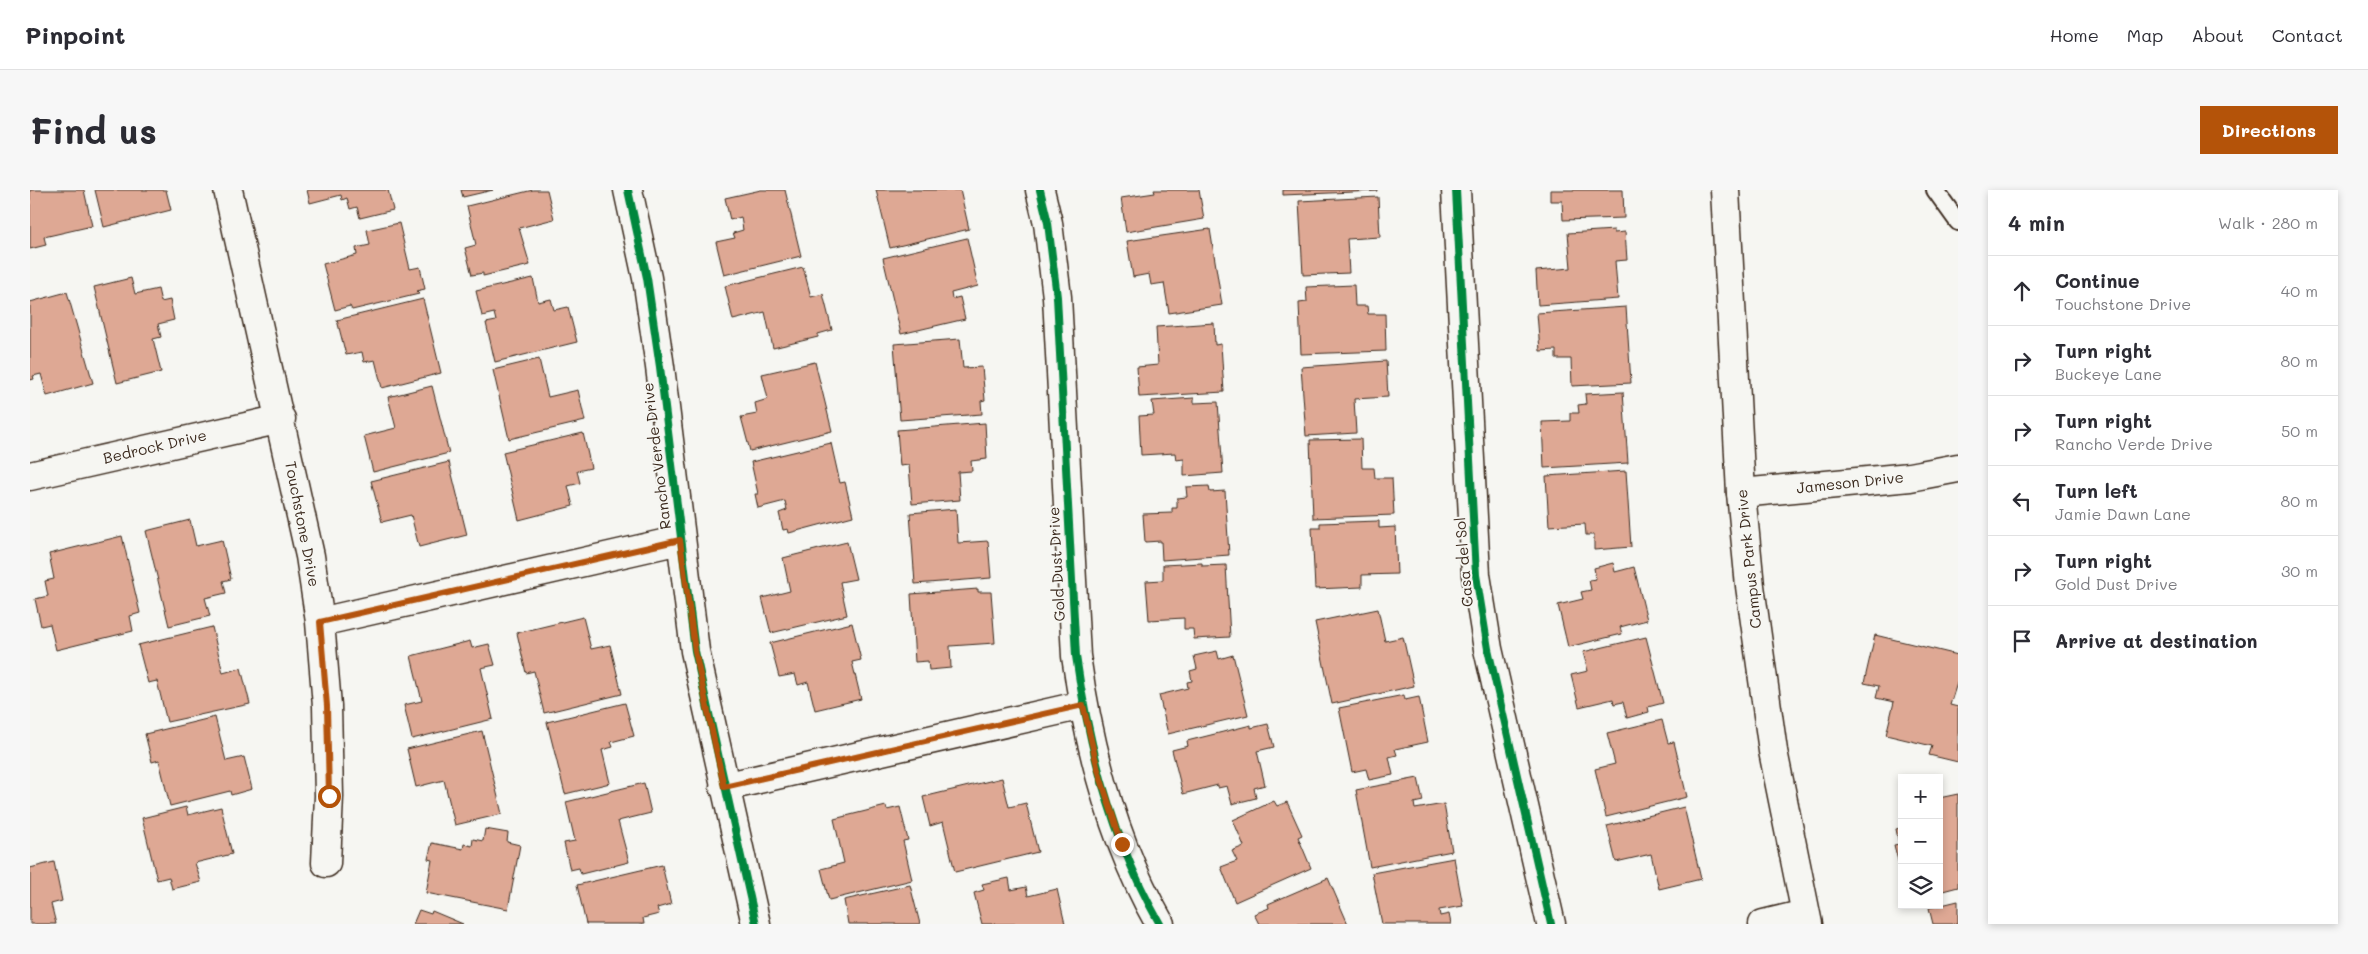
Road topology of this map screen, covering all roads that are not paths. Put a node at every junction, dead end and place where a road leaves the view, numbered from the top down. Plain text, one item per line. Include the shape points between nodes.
1 (228, 190) edge
2 (628, 190) edge
3 (1040, 190) edge
4 (1456, 190) edge
5 (1725, 190) edge
6 (1935, 190) edge
7 (1958, 222) edge
8 (281, 419) junction
9 (1958, 468) edge
10 (30, 476) edge
11 (1741, 493) junction
12 (680, 540) junction
13 (320, 622) junction
14 (1083, 705) junction
15 (724, 787) junction
16 (326, 864) dead end
17 (1806, 919) edge
18 (756, 924) edge
19 (1160, 924) edge
20 (1551, 924) edge
21 (1763, 924) edge

1 - 8 street, Touchstone Drive
2 - 12 street, Rancho Verde Drive via 660,367
3 - 14 street, Gold Dust Drive via 1048,223 1057,297 1076,656
4 - 20 street, Casa del Sol via 1476,575 1488,649
5 - 11 street, Campus Park Drive
6 - 7 lane
8 - 10 street, Bedrock Drive
8 - 13 street, Touchstone Drive via 310,556
9 - 11 street, Jameson Drive via 1910,477
11 - 17 street, Campus Park Drive via 1750,586 1773,751
12 - 13 street
12 - 15 street, Rancho Verde Drive via 695,651
13 - 16 street, Touchstone Drive via 328,716
14 - 15 street
14 - 19 street, Gold Dust Drive via 1098,770 1122,844
15 - 18 street, Rancho Verde Drive
17 - 21 street

